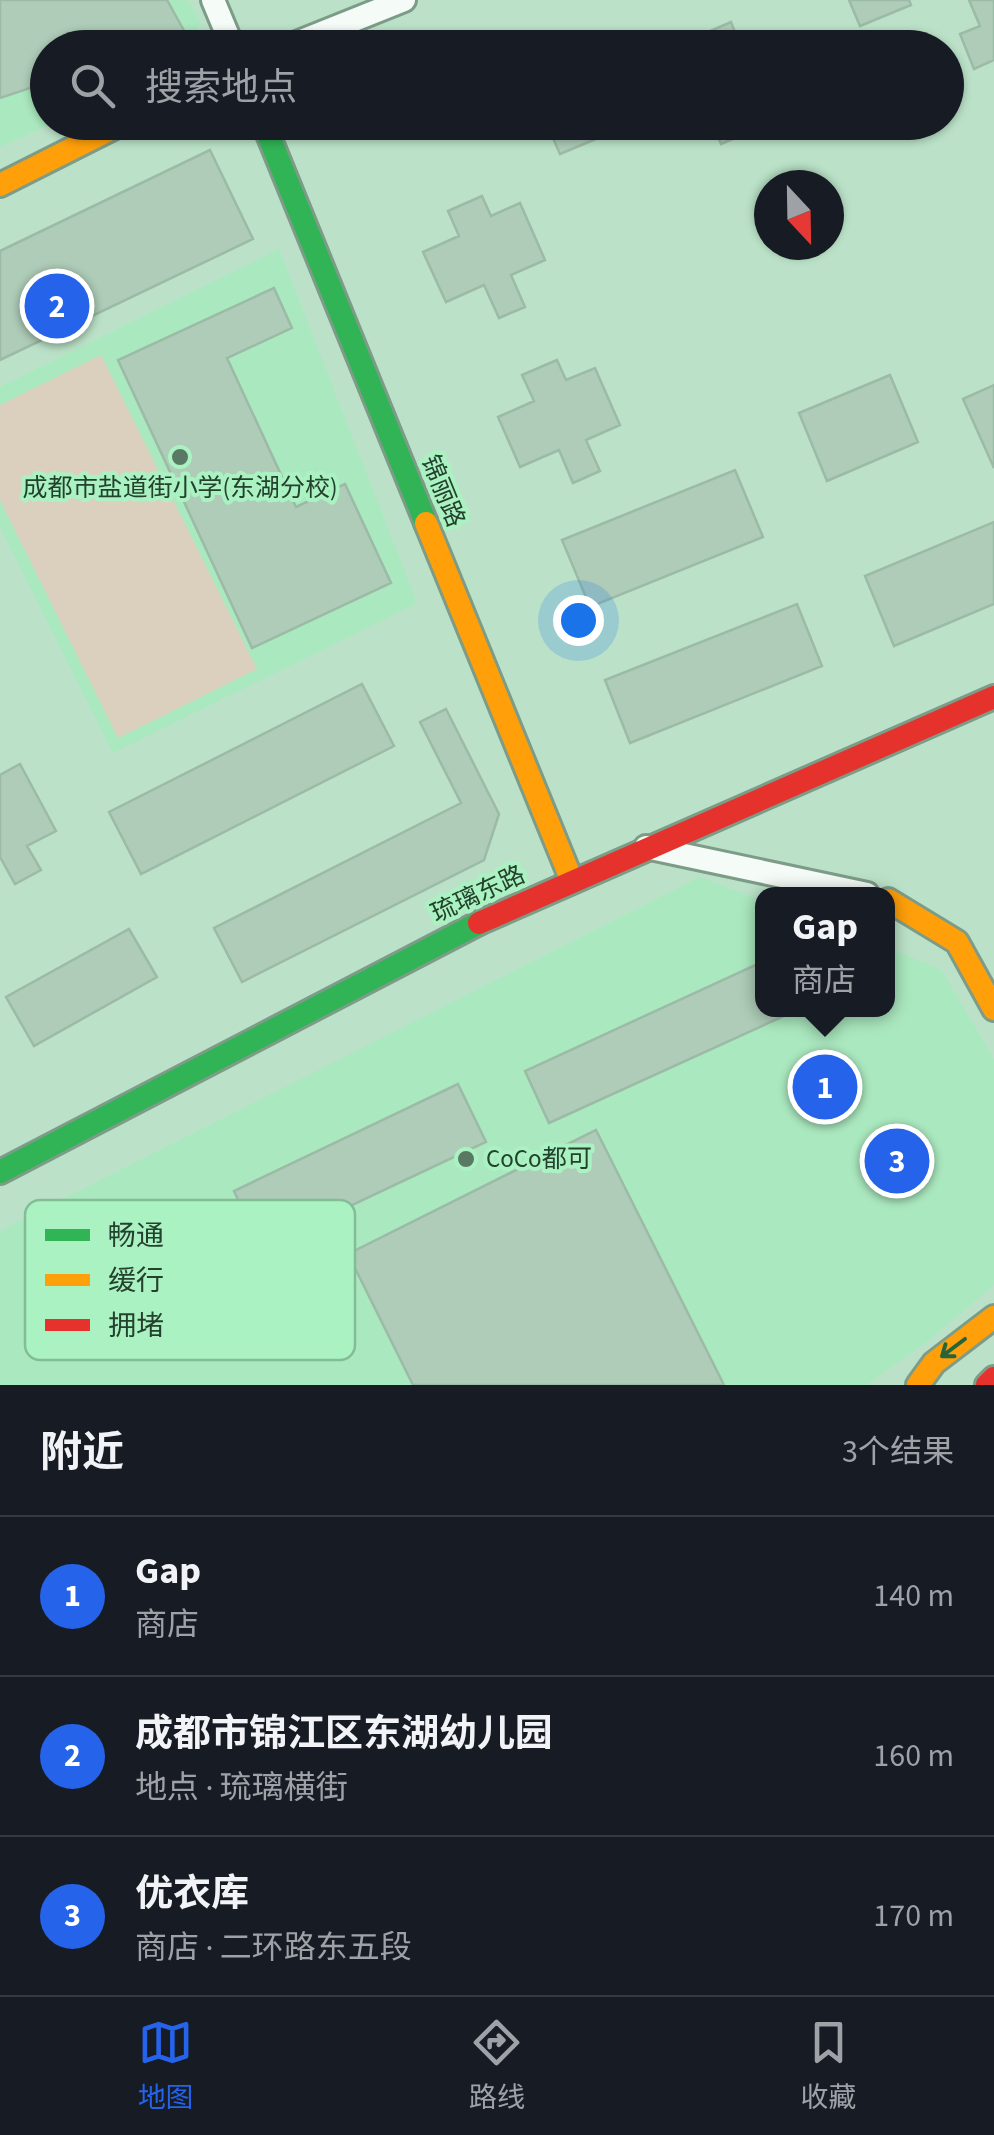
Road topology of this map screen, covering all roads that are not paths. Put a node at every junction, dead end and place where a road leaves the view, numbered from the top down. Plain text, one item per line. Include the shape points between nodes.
1 (213, 0) edge
2 (404, 0) edge
3 (226, 30) edge
4 (329, 30) edge
5 (89, 140) edge
6 (270, 140) edge
7 (0, 185) edge
8 (994, 697) edge
9 (646, 847) junction
10 (572, 881) junction
11 (834, 887) edge
12 (895, 904) edge
13 (994, 1009) edge
14 (0, 1172) edge
15 (994, 1317) edge
16 (994, 1378) edge
17 (918, 1385) edge
18 (987, 1385) edge

1 - 3 street
2 - 4 street
5 - 7 main road
6 - 10 main road, 锦丽路
8 - 9 main road, 琉璃东路
9 - 10 main road, 琉璃东路
9 - 11 street
10 - 14 main road, 琉璃东路 via 437,942
12 - 13 main road via 957,942
15 -> 17 main road via 934,1362
16 - 18 main road

